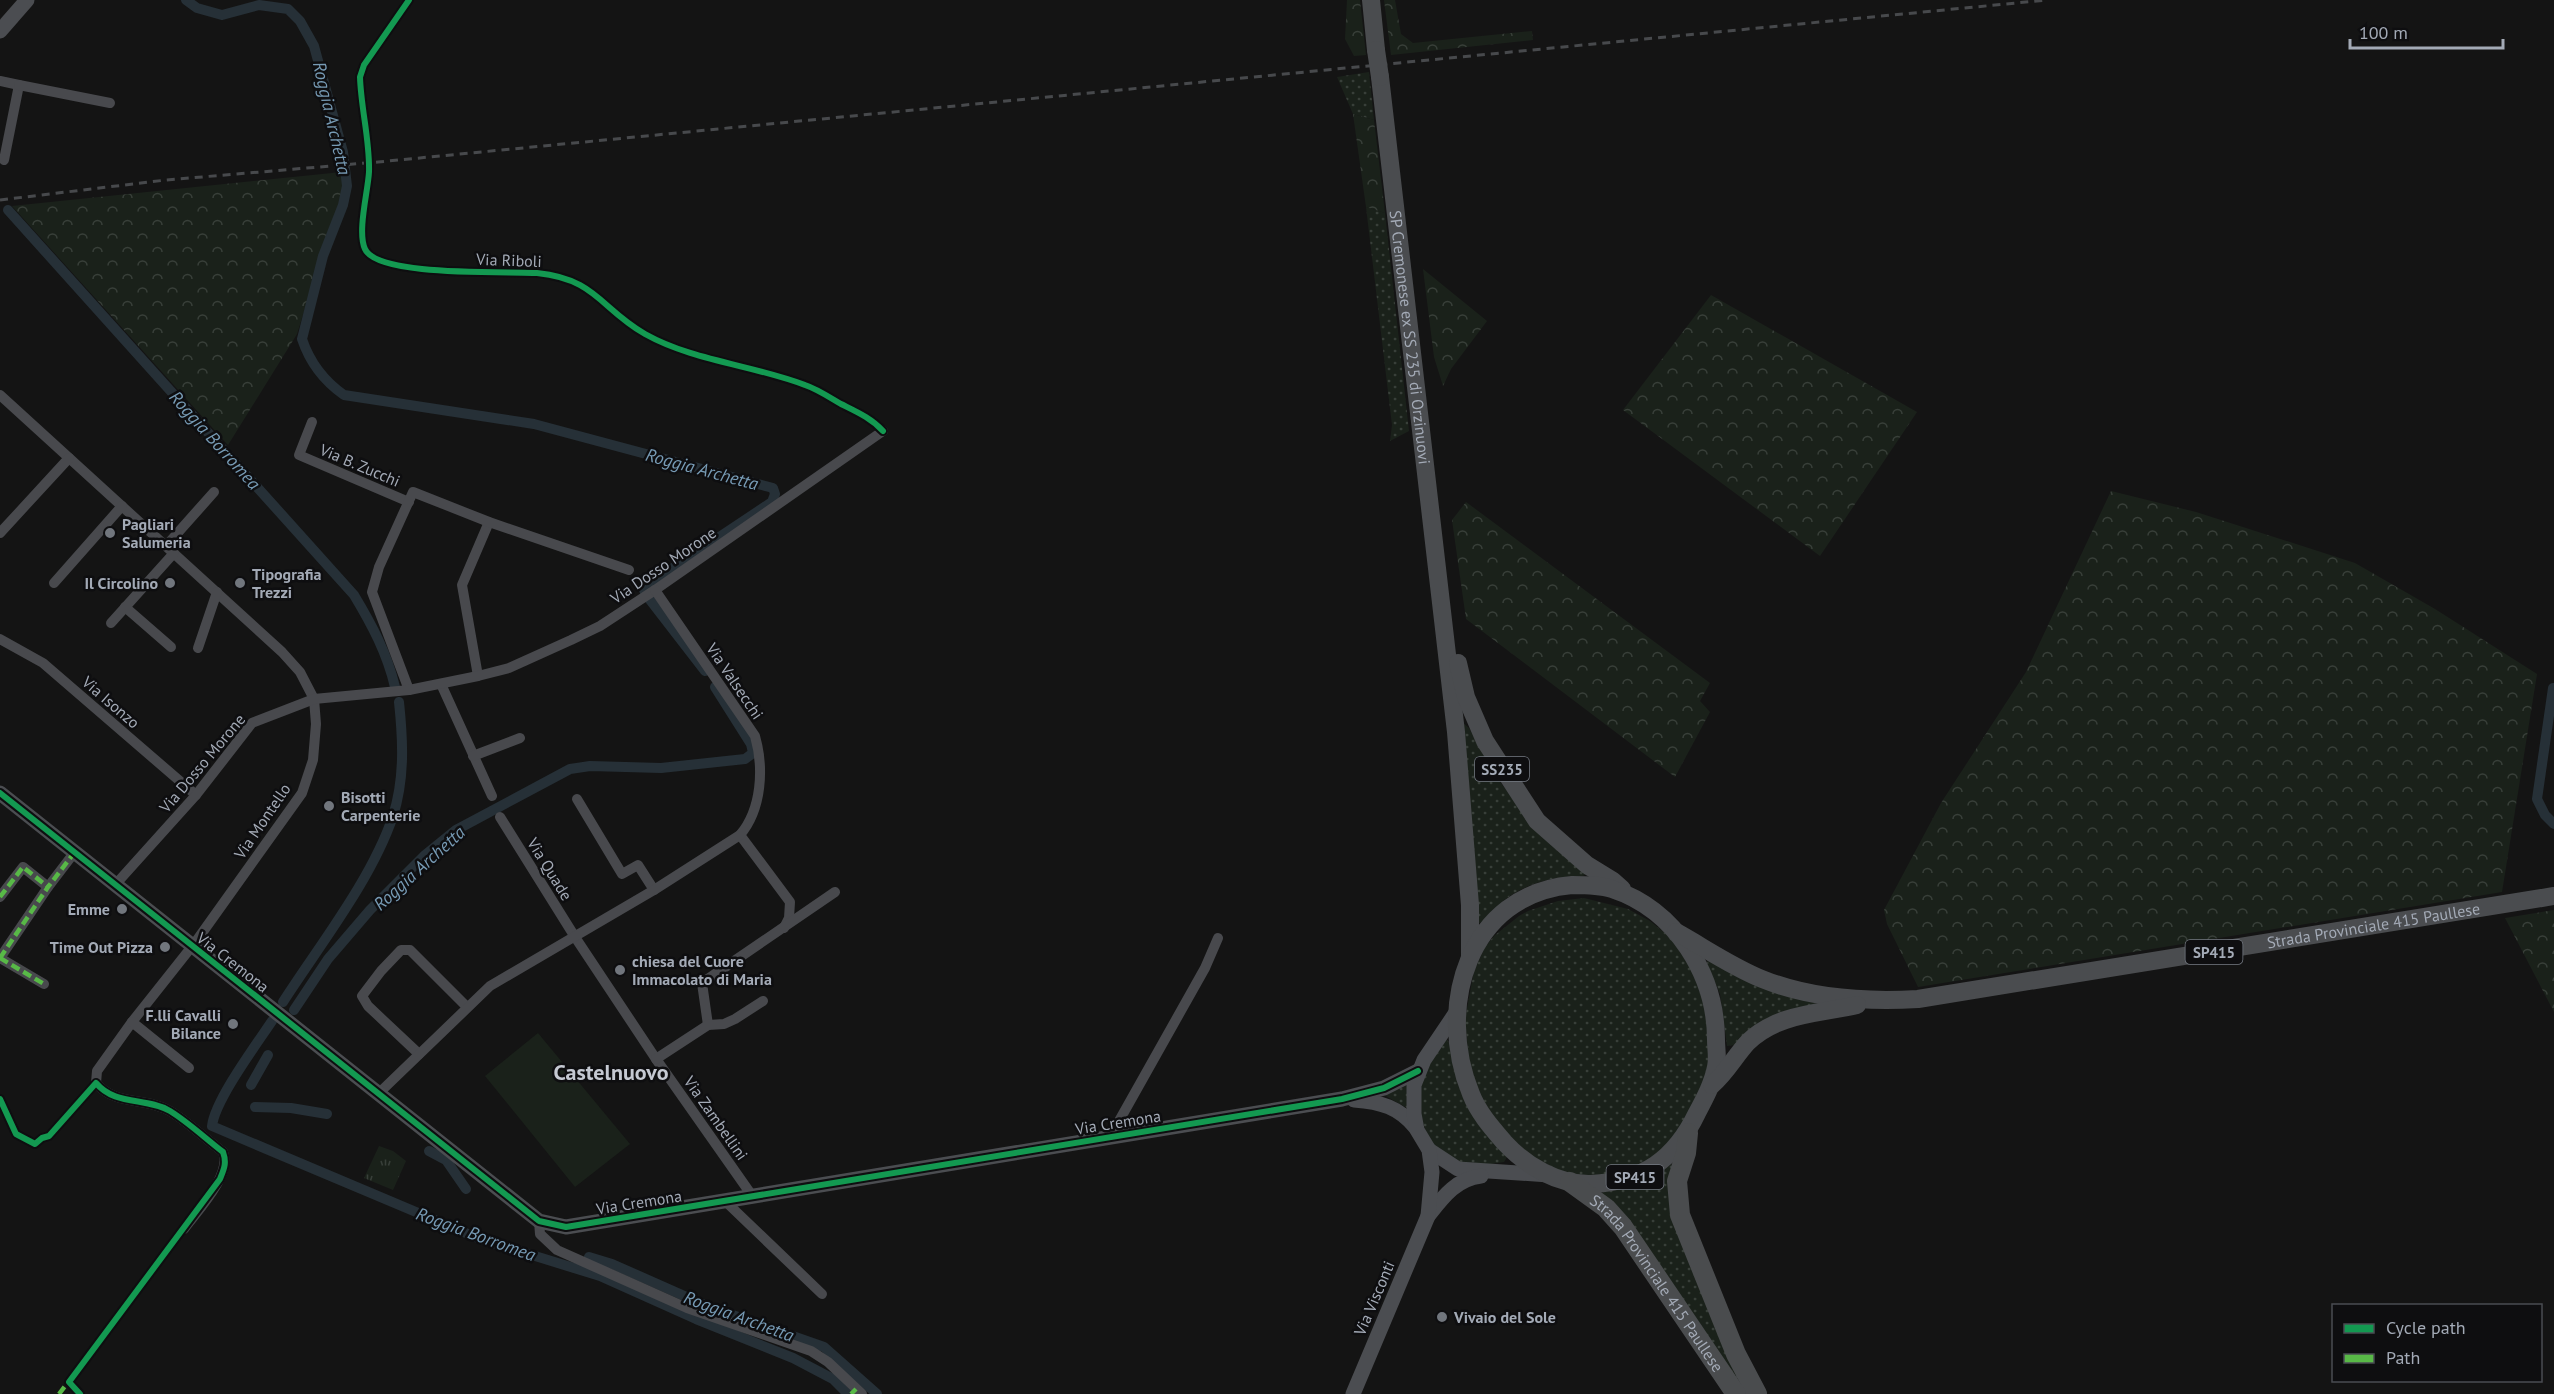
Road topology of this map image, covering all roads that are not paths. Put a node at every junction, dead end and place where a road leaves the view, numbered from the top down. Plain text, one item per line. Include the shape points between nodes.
1 (27, 0) edge
2 (1371, 0) edge
3 (0, 31) edge
4 (0, 81) edge
5 (20, 85) junction
6 (110, 103) dead end
7 (4, 160) dead end
8 (0, 395) edge
9 (312, 422) dead end
10 (883, 431) dead end
11 (69, 458) junction
12 (214, 492) dead end
13 (409, 502) junction
14 (122, 506) junction
15 (489, 522) junction
16 (0, 533) edge
17 (170, 550) junction
18 (629, 570) dead end
19 (54, 583) dead end
20 (217, 592) junction
21 (649, 593) junction
22 (1440, 599) junction
23 (125, 607) junction
24 (111, 623) dead end
25 (0, 639) edge
26 (171, 647) dead end
27 (198, 648) dead end
28 (478, 676) junction
29 (441, 684) junction
30 (410, 690) junction
31 (314, 699) junction
32 (520, 738) dead end
33 (473, 756) junction
34 (196, 795) junction
35 (1, 796) edge
36 (492, 796) dead end
37 (577, 799) dead end
38 (500, 817) dead end
39 (740, 836) junction
40 (74, 853) junction
41 (115, 885) junction
42 (48, 887) junction
43 (654, 891) junction
44 (836, 892) dead end
45 (2554, 896) edge
46 (0, 897) edge
47 (1630, 897) junction
48 (784, 928) junction
49 (1676, 932) junction
50 (575, 937) junction
51 (1218, 938) dead end
52 (192, 947) junction
53 (1470, 956) junction
54 (0, 958) edge
55 (44, 984) dead end
56 (763, 1000) dead end
57 (1874, 1001) junction
58 (467, 1007) junction
59 (1457, 1011) junction
60 (132, 1022) junction
61 (708, 1025) junction
62 (419, 1054) junction
63 (656, 1059) junction
64 (189, 1068) dead end
65 (1418, 1071) junction
66 (1711, 1086) junction
67 (378, 1094) junction
68 (1342, 1099) junction
69 (1417, 1130) junction
70 (1688, 1133) junction
71 (1110, 1137) junction
72 (1429, 1150) junction
73 (1500, 1173) junction
74 (1549, 1175) junction
75 (1570, 1182) junction
76 (753, 1197) junction
77 (725, 1201) junction
78 (1428, 1216) junction
79 (539, 1221) junction
80 (184, 1229) dead end
81 (822, 1294) dead end
82 (862, 1394) edge
83 (1353, 1394) edge
84 (1736, 1394) edge
85 (1757, 1394) edge

1 - 3 street
2 - 22 main road, SP Cremonese ex SS 235 di Orzinuovi, bridge
4 - 5 street
5 - 6 street
5 - 7 street
8 - 11 street, Via Montello
9 - 13 street, Via B. Zucchi via 299,455
10 - 21 street, Via Dosso Morone
11 - 14 street, Via Montello
11 - 16 street
12 - 17 street
13 - 15 street, Via B. Zucchi via 413,492
13 - 30 street, Via B. Zucchi via 372,591
14 - 17 street, Via Montello
14 - 19 street
15 - 18 street, Via B. Zucchi
15 - 28 street via 462,585
17 - 20 street, Via Montello
17 - 23 street
20 - 27 street
20 - 31 street, Via Montello via 282,652 300,672
21 - 28 street, Via Dosso Morone via 600,626 509,668
21 - 39 street, Via Valsecchi via 755,736 761,757 755,811
22 - 47 main road, SS235 via 1466,697 1500,767 1537,821
22 - 53 main road, SS235 via 1457,744 1470,905
23 - 24 street
23 - 26 street
25 - 34 street, Via Isonzo via 43,663
28 - 29 street, Via Dosso Morone
29 - 30 street, Via Dosso Morone
29 - 33 street
30 - 31 street, Via Dosso Morone
31 - 34 street, Via Dosso Morone via 252,723
31 - 52 street, Via Montello via 313,760 302,793
32 - 33 street
33 - 36 street
34 - 41 street, Via Dosso Morone
35 - 40 street, Via Cremona
37 - 43 street via 622,874 638,865
38 - 50 street, Via Quade
39 - 43 street, Via Valsecchi
39 - 48 street via 790,902
40 - 41 street, Via Cremona
40 - 42 street
41 - 52 street, Via Cremona
42 - 46 street via 23,867
42 - 54 street
43 - 50 street, Via Valsecchi
44 - 48 street
45 - 57 main road, Strada Provinciale 415 Paullese / SP415 via 1918,999
47 - 49 main road, SP415
47 - 53 main road, SP415 via 1604,887 1572,885 1529,894 1500,913
48 - 61 street via 702,983
49 - 57 main road, Strada Provinciale 415 Paullese / SP415 via 1763,980 1795,991
49 - 66 main road, SP415 via 1692,953 1712,997 1716,1065
50 - 58 street, Via Valsecchi via 490,986
50 - 63 street, Via Zambellini
51 - 71 street, Via Cremona
52 - 60 street, Via Montello
52 - 67 street, Via Cremona
53 - 59 main road, SP415
54 - 55 street
56 - 61 street via 735,1019
57 - 66 main road, Strada Provinciale 415 Paullese / SP415 via 1802,1014 1767,1028 1748,1043
58 - 62 street, Via Valsecchi
58 - 62 street via 410,950 401,950 362,996
59 - 65 street
59 - 74 main road, SP415 via 1461,1062 1476,1104 1515,1154
60 - 64 street
60 - 80 street, Via Montello via 97,1071 96,1083 104,1093 118,1099 169,1110 223,1152 225,1158 220,1179
61 - 63 street
62 - 67 street, Via Valsecchi
63 - 76 street, Via Zambellini
65 - 68 street, Via Cremona via 1384,1088
65 - 69 street via 1412,1097
66 - 70 main road, SP415
67 - 79 street, Via Cremona
68 - 69 street, Via Cremona via 1387,1104 1407,1117
68 - 71 street, Via Cremona
69 - 72 street
70 - 75 main road, SP415 via 1671,1154 1632,1178 1590,1184
70 - 85 highway, Strada Provinciale 415 Paullese / SP415 via 1677,1181 1680,1215 1736,1354
71 - 76 street, Via Cremona
72 - 73 street via 1458,1169
72 - 78 street via 1432,1172
73 - 74 street
73 - 78 street via 1470,1177 1459,1183
74 - 75 main road, SP415
75 - 84 highway, Strada Provinciale 415 Paullese / SP415 via 1606,1208 1623,1227
76 - 77 street, Via Cremona
77 - 79 street, Via Cremona via 566,1227
77 - 81 street
78 - 83 street, Via Visconti
79 - 82 street via 540,1234 557,1250 687,1308 811,1351

